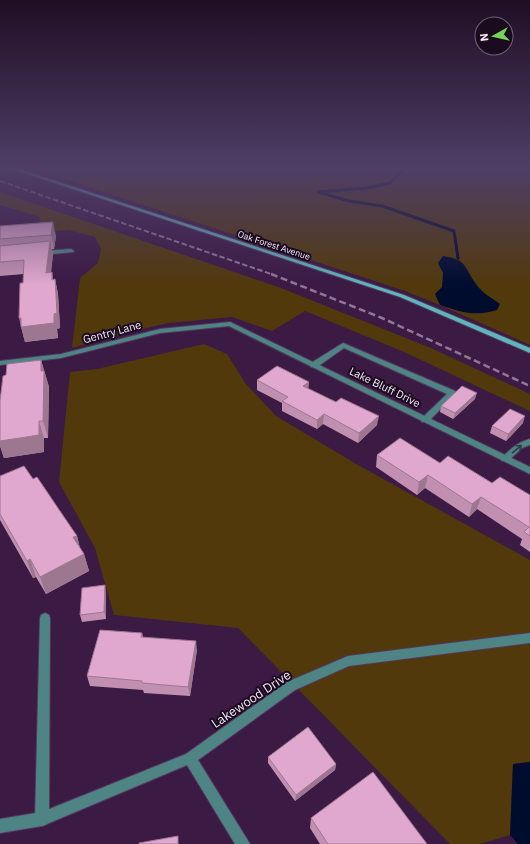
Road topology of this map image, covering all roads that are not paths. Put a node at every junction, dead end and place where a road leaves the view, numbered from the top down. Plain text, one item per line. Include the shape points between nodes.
1 (128, 206) edge
2 (71, 250) dead end
3 (32, 254) edge
4 (230, 324) joint
5 (530, 352) edge
6 (0, 363) edge
7 (314, 365) junction
8 (425, 420) junction
9 (530, 442) edge
10 (505, 459) junction
11 (530, 471) edge
12 (45, 618) dead end
13 (530, 638) edge
14 (190, 758) junction
15 (42, 819) junction
16 (0, 826) edge
17 (243, 844) edge

1 - 5 street, Oak Forest Avenue via 402,296
2 - 3 street
4 - 6 street, Gentry Lane via 160,331 76,353
4 - 7 street, Lake Bluff Drive
7 - 8 street, Lake Bluff Drive
7 - 8 street via 343,345 452,393
8 - 10 street, Lake Bluff Drive
10 -> 9 street via 518,447
10 - 11 street, Lake Bluff Drive
12 - 15 street
13 - 14 street, Lakewood Drive via 348,661 291,686
14 - 15 street, Lakewood Drive
14 - 17 street
15 - 16 street, Lakewood Drive

